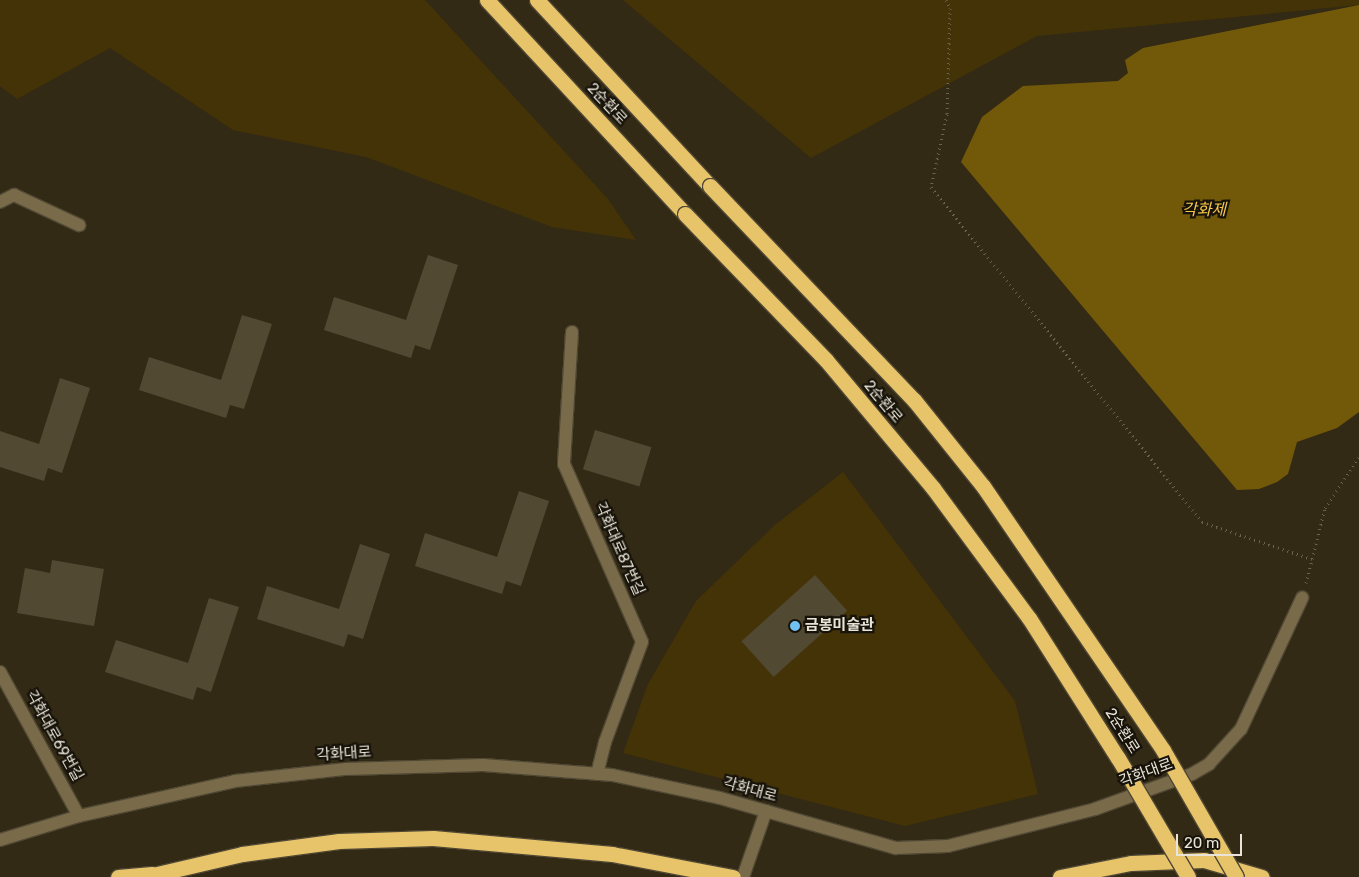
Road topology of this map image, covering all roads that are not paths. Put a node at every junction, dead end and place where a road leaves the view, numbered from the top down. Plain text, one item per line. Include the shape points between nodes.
1 (486, 0) edge
2 (537, 0) edge
3 (0, 202) edge
4 (79, 225) dead end
5 (572, 332) dead end
6 (1302, 598) road end
7 (0, 672) edge
8 (597, 774) junction
9 (766, 810) junction
10 (79, 816) junction
11 (0, 840) edge
12 (148, 875) edge
13 (118, 877) edge
14 (733, 877) edge
15 (743, 877) edge
16 (1060, 877) edge
17 (1188, 877) edge
18 (1236, 877) edge
19 (1262, 877) edge

1 - 17 highway, 2순환로, bridge via 826,360 933,488 1028,618 1118,758
2 - 18 highway, 2순환로, bridge via 914,400 982,486 1163,750
3 - 4 street via 14,195
5 - 8 street, 각화대로87번길 via 564,464 642,642 611,724
6 - 9 street, 각화대로 via 1241,729 1219,755 1192,774 1068,816 924,849 887,846
7 - 10 street, 각화대로69번길
8 - 9 street, 각화대로
8 - 10 street, 각화대로 via 483,765 346,769 235,781
9 - 15 street
10 - 11 street, 각화대로
12 - 13 highway
12 - 14 highway via 242,854 339,841 433,838 612,854
16 - 19 highway via 1131,863 1204,860

